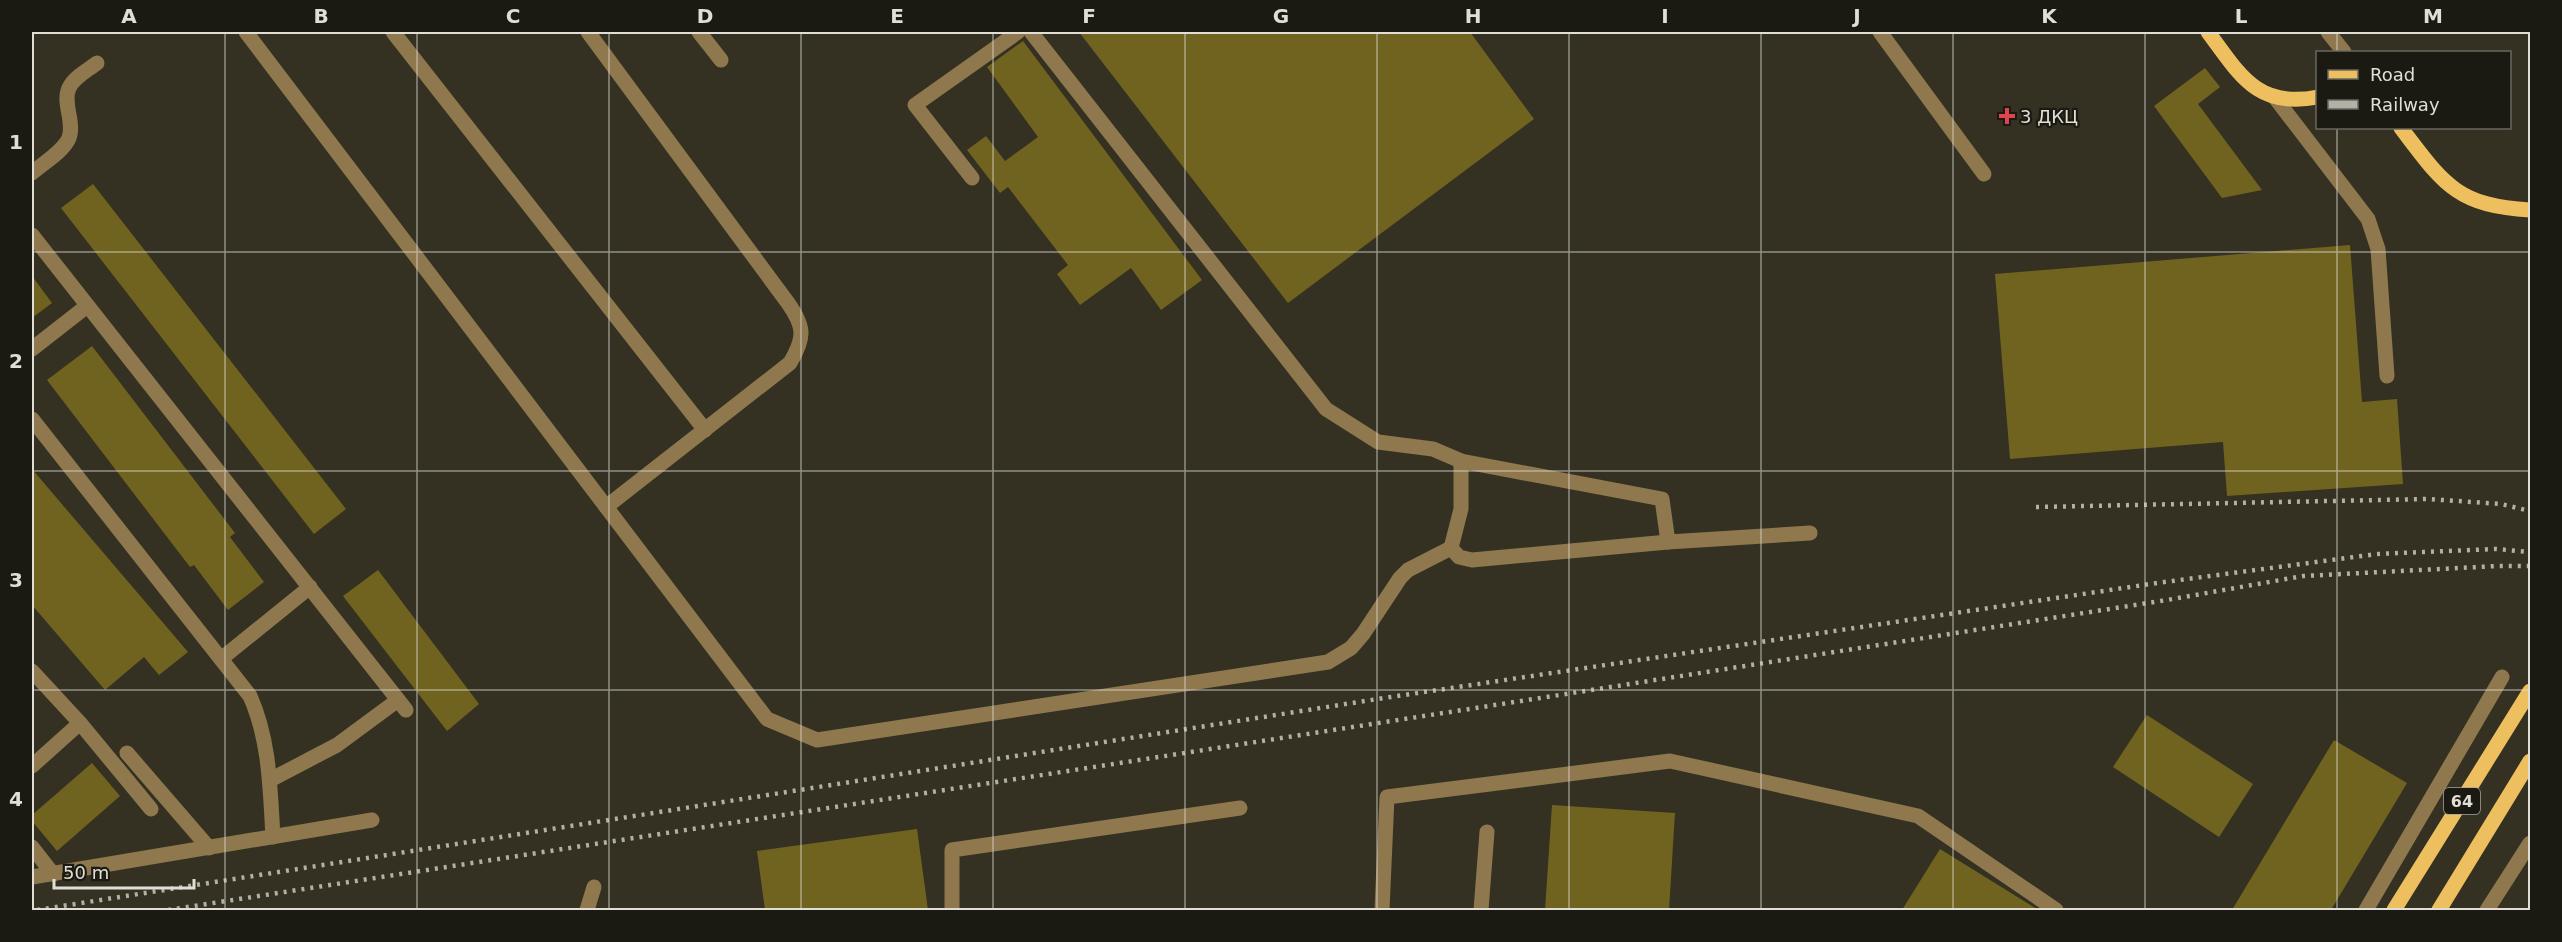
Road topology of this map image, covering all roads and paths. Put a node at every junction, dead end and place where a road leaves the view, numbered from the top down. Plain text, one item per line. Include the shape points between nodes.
1 (246, 32) edge
2 (393, 32) edge
3 (588, 32) edge
4 (699, 32) edge
5 (1018, 32) edge
6 (1030, 32) edge
7 (1880, 32) edge
8 (2208, 32) edge
9 (2328, 32) edge
10 (2343, 51) edge
11 (721, 60) dead end
12 (97, 63) dead end
13 (2316, 97) edge
14 (2276, 99) junction
15 (2402, 129) edge
16 (32, 173) edge
17 (1984, 174) dead end
18 (972, 178) dead end
19 (2530, 210) edge
20 (32, 235) edge
21 (87, 306) junction
22 (32, 349) edge
23 (2387, 376) dead end
24 (32, 419) edge
25 (705, 430) junction
26 (1461, 461) junction
27 (606, 507) junction
28 (1810, 533) dead end
29 (1668, 542) junction
30 (1451, 548) junction
31 (310, 587) junction
32 (221, 659) junction
33 (32, 671) edge
34 (2502, 677) dead end
35 (2530, 691) edge
36 (80, 723) junction
37 (127, 753) dead end
38 (2530, 761) edge
39 (32, 766) edge
40 (270, 780) junction
41 (1239, 808) dead end
42 (151, 809) dead end
43 (372, 820) dead end
44 (1487, 832) dead end
45 (273, 837) junction
46 (2530, 843) edge
47 (32, 847) edge
48 (209, 848) junction
49 (53, 873) junction
50 (32, 877) edge
51 (594, 887) dead end
52 (587, 910) edge
53 (952, 910) edge
54 (1382, 910) edge
55 (1481, 910) edge
56 (2056, 910) edge
57 (2366, 910) edge
58 (2394, 910) edge
59 (2439, 910) edge
60 (2487, 910) edge

1 - 27 street
2 - 25 street
3 - 25 street via 800,319 800,347 790,363
4 - 11 street
5 - 18 street via 915,105
6 - 26 street via 1326,409 1378,442 1433,449
7 - 17 street
8 - 14 main road via 2243,80
9 - 10 street
12 - 16 street via 69,88 68,140
13 - 14 main road
14 - 23 street via 2368,219 2378,249
15 - 19 main road via 2437,176 2460,195 2501,209
20 - 21 street
21 - 22 street
21 - 31 street
24 - 32 street
25 - 27 street
26 - 29 street via 1662,499
26 - 30 street via 1461,509
27 - 30 street via 767,719 817,740 1328,662 1351,648 1408,570
28 - 29 street
29 - 30 street via 1472,560 1459,557
31 - 32 street
31 - 40 street via 402,705
32 - 40 street via 250,696 260,719
33 - 36 street
34 - 57 street
35 - 58 main road, 64
36 - 39 street
36 - 42 street
37 - 48 street
38 - 59 main road, 64
40 - 45 street
41 - 53 street via 952,850
43 - 45 street
44 - 55 street
45 - 48 street
46 - 60 street
47 - 49 street
48 - 49 street
49 - 50 street
51 - 52 street
54 - 56 street via 1387,797 1670,761 1918,816

